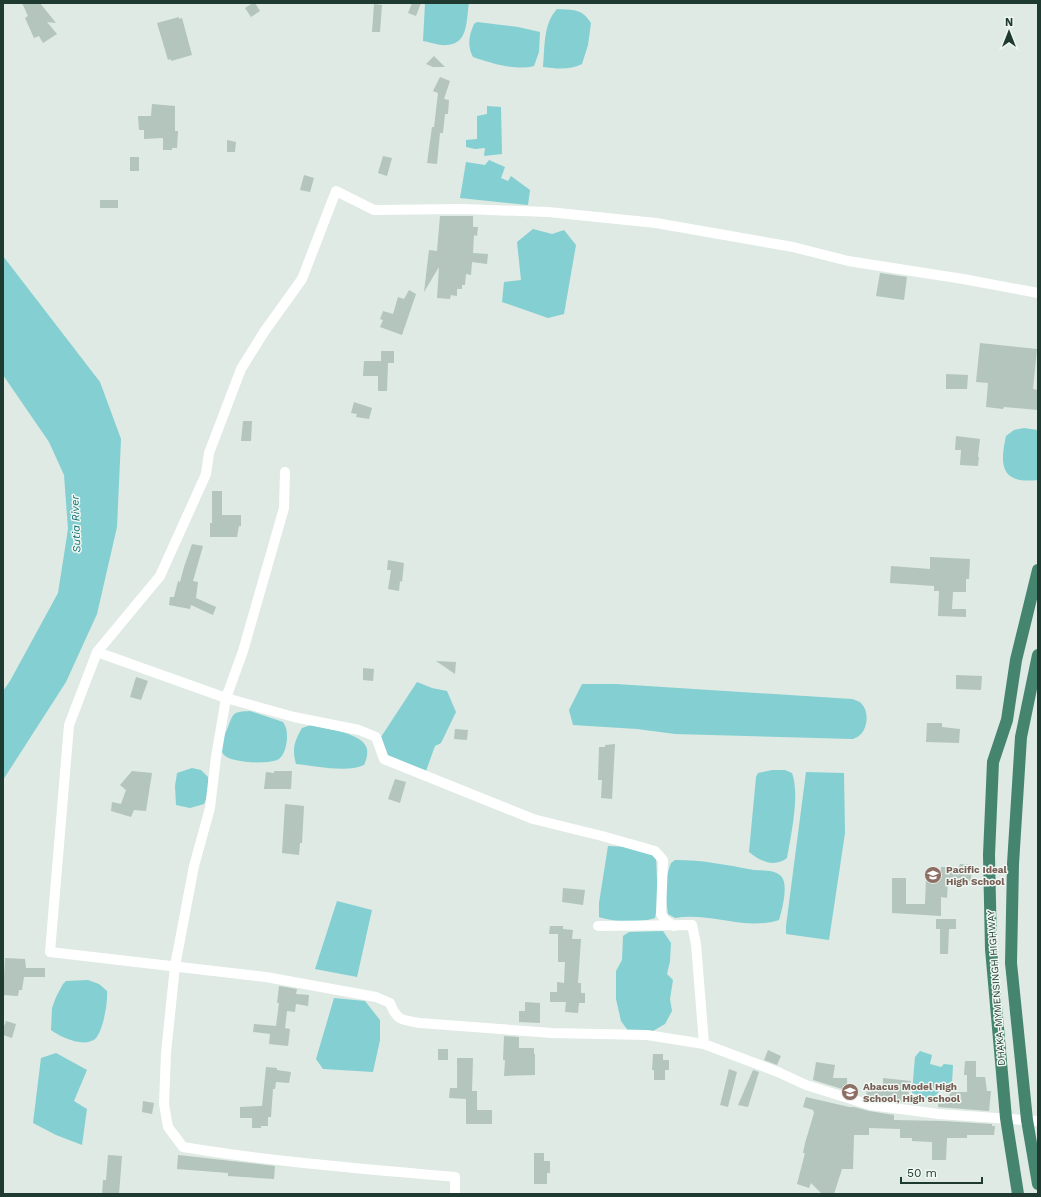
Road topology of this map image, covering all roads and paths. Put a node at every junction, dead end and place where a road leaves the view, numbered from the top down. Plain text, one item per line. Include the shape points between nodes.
1 (1038, 293) edge
2 (285, 472) dead end
3 (1038, 570) edge
4 (96, 652) junction
5 (1038, 655) edge
6 (226, 698) junction
7 (598, 926) dead end
8 (674, 926) junction
9 (174, 966) junction
10 (704, 1044) junction
11 (1006, 1118) junction
12 (1033, 1120) edge
13 (1038, 1184) edge
14 (455, 1194) edge
15 (1018, 1194) edge

1 - 4 street via 848,261 793,247 656,223 540,212 462,209 374,210 336,191 302,279 241,368 209,453 206,474 160,576
2 - 6 street via 284,508 243,651
3 - 11 highway, DHAKA-MYMENSINGH HIGHWAY via 1016,660 1007,720 993,762 988,855 991,949
4 - 6 street
4 - 9 street via 69,725 50,952
5 - 12 highway, DHAKA-MYMENSINGH HIGHWAY via 1021,737 1013,864 1012,962
6 - 8 street via 359,730 376,737 384,759 438,782 533,819 655,851 663,860 661,914
6 - 9 street via 210,808 194,866
7 - 8 street
8 - 10 street via 692,925 696,944
9 - 10 street via 266,977 376,997 390,1003 394,1013 401,1020 420,1023 552,1033 647,1035
9 - 14 street via 164,1104 168,1127 183,1147 328,1166 455,1177
10 - 11 street via 806,1085 870,1104 939,1114
11 - 12 street
11 - 15 highway, DHAKA-MYMENSINGH HIGHWAY
12 - 13 highway, DHAKA-MYMENSINGH HIGHWAY

